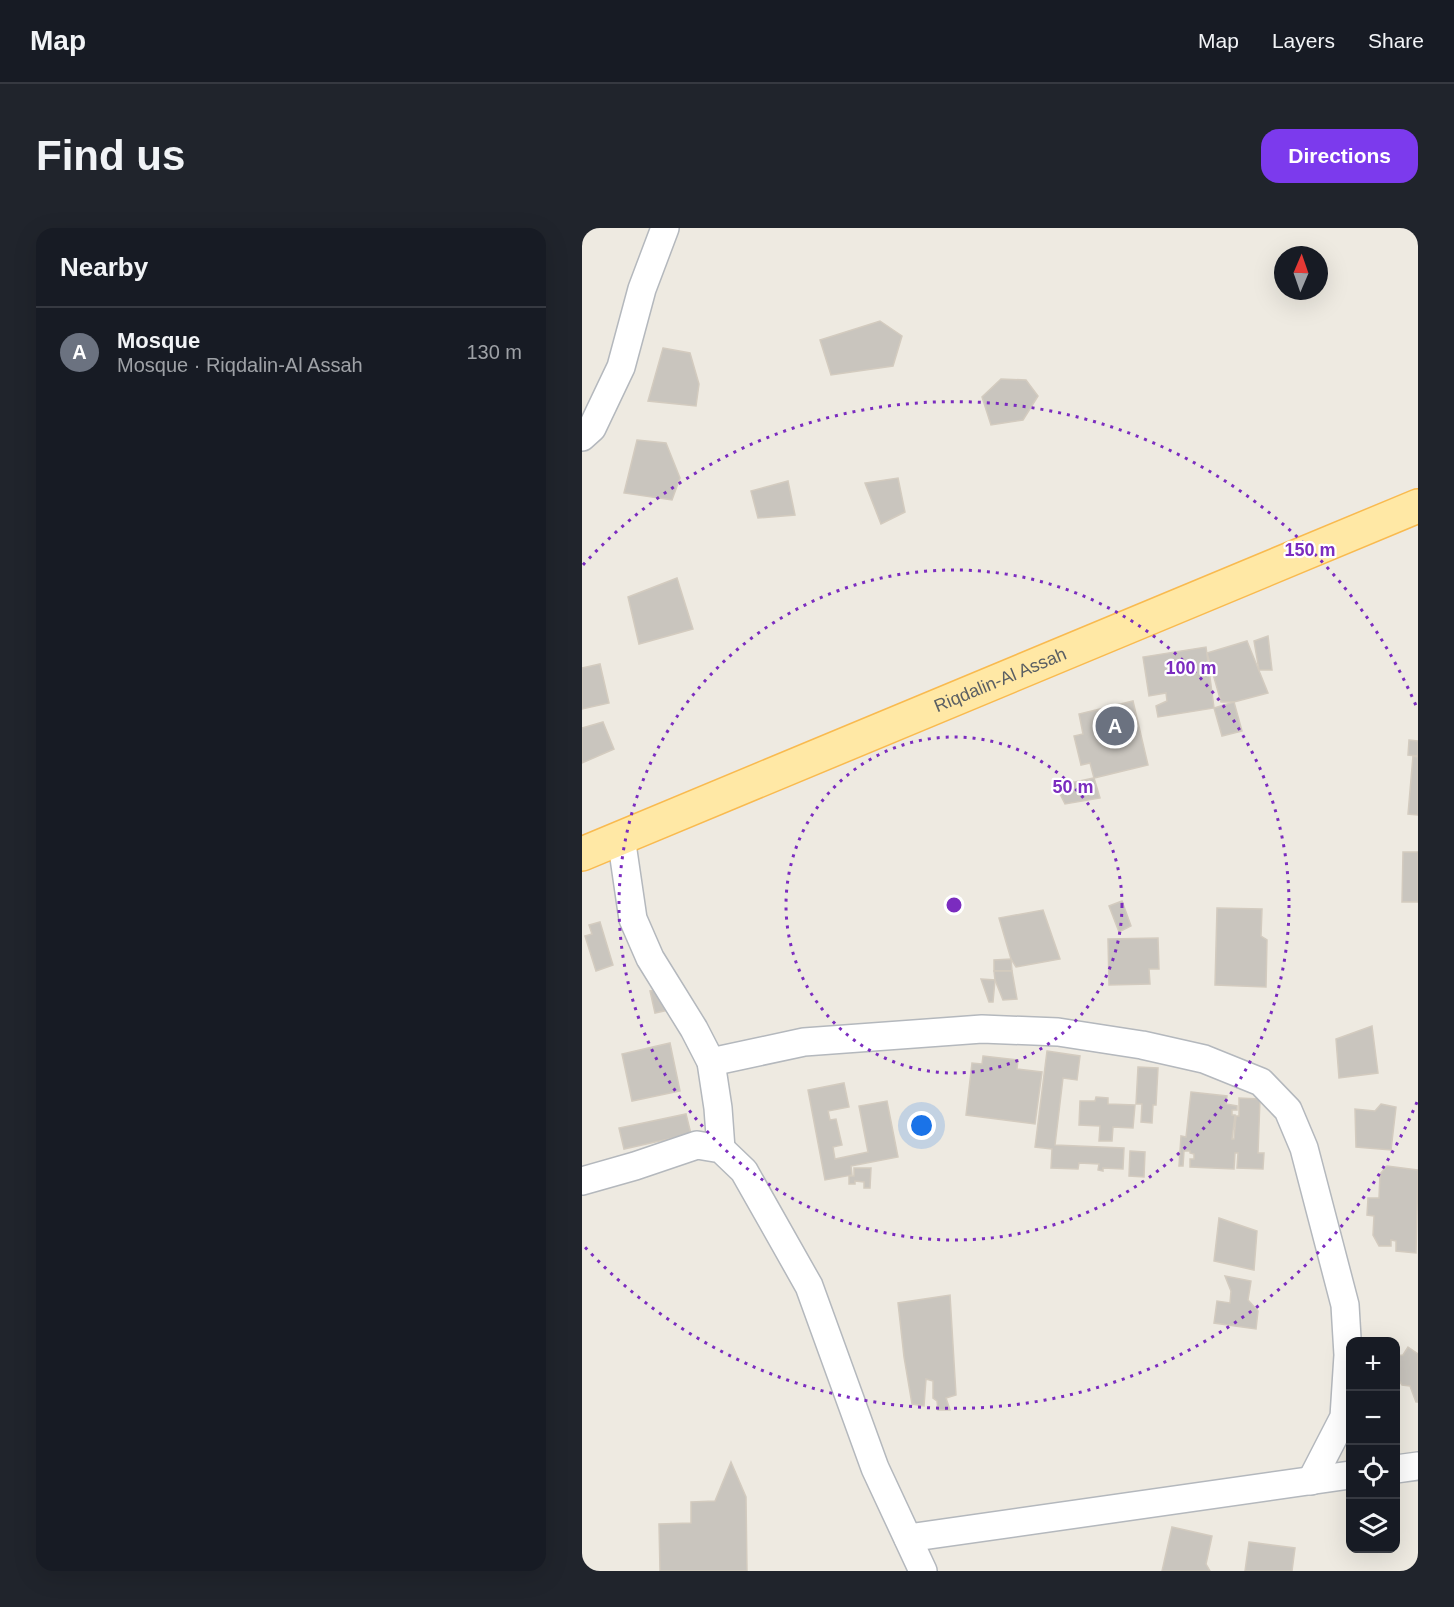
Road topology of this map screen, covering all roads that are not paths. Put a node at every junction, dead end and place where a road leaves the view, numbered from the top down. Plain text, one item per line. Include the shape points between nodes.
1 (665, 228) edge
2 (582, 437) edge
3 (1418, 507) edge
4 (621, 837) junction
5 (582, 854) edge
6 (711, 1062) junction
7 (721, 1149) junction
8 (582, 1180) edge
9 (1418, 1466) edge
10 (1400, 1468) edge
11 (1346, 1476) edge
12 (1311, 1481) junction
13 (909, 1538) junction
14 (924, 1571) edge

1 - 2 street via 642,289 621,367 592,428
3 - 4 main road, Riqdalin-Al Assah
4 - 5 main road, Riqdalin-Al Assah
4 - 6 street via 633,919 650,958
6 - 7 street
6 - 12 street via 804,1042 981,1029 1047,1031 1204,1059 1261,1082 1288,1110 1304,1148 1345,1305 1348,1355 1344,1417
7 - 8 street via 697,1145
7 - 13 street via 744,1171 809,1286 875,1468
9 - 10 street
11 - 12 street
12 - 13 street
13 - 14 street

